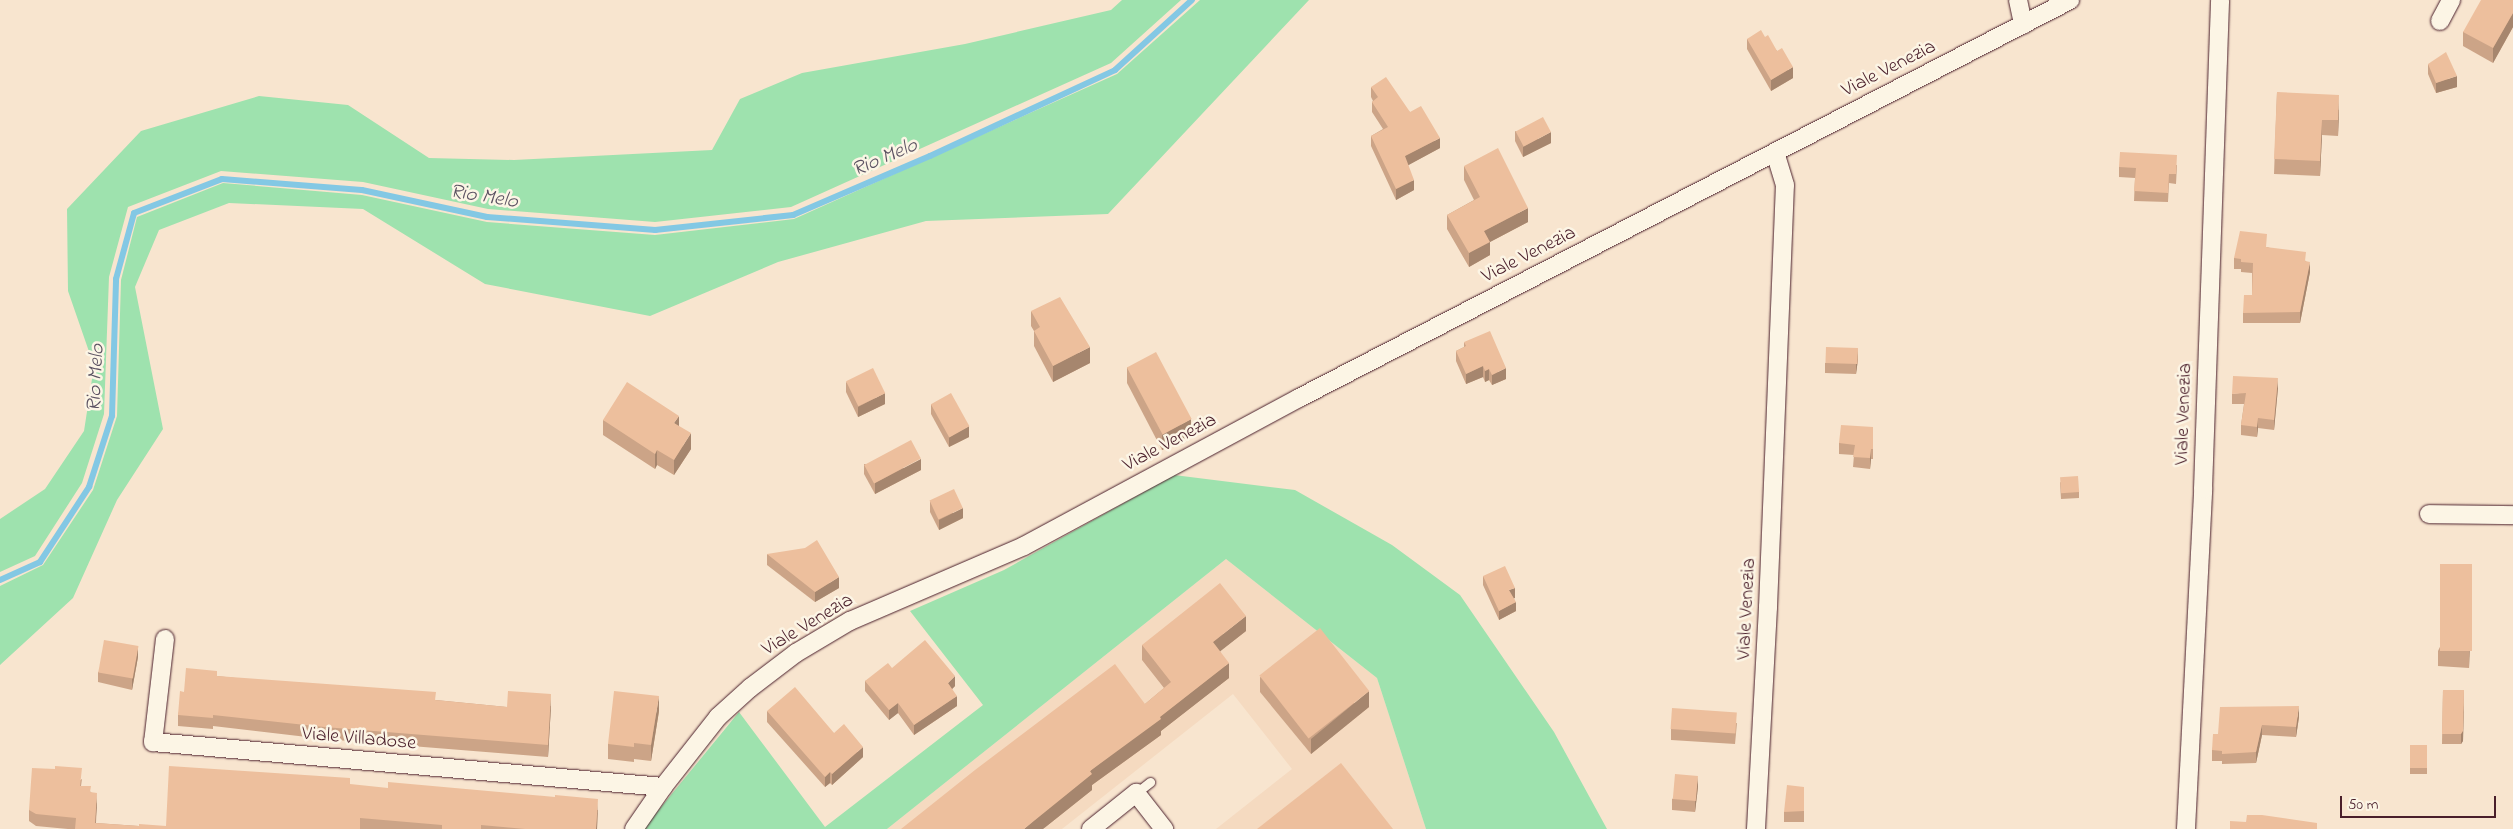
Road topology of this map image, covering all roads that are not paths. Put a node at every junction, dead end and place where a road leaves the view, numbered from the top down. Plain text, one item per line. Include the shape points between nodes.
1 (2018, 0) edge
2 (2070, 0) edge
3 (2220, 0) edge
4 (2451, 0) edge
5 (2440, 21) dead end
6 (2023, 24) junction
7 (1775, 152) junction
8 (2429, 514) dead end
9 (2513, 515) edge
10 (165, 639) dead end
11 (1150, 782) dead end
12 (664, 787) junction
13 (1136, 793) junction
14 (634, 829) edge
15 (1091, 829) edge
16 (1164, 829) edge
17 (1756, 829) edge
18 (2186, 829) edge

1 - 6 street
2 - 6 street, Viale Venezia
3 - 18 street, Viale Venezia via 2203,489
4 - 5 street
6 - 7 street, Viale Venezia
7 - 12 street, Viale Venezia via 1298,398 1024,546 850,621 796,653 750,688 718,717
7 - 17 street, Viale Venezia via 1785,185
8 - 9 street
10 - 12 street, Viale Villadose via 154,742
11 - 13 lane
12 - 14 street, Viale Venezia
13 - 15 street
13 - 16 street

